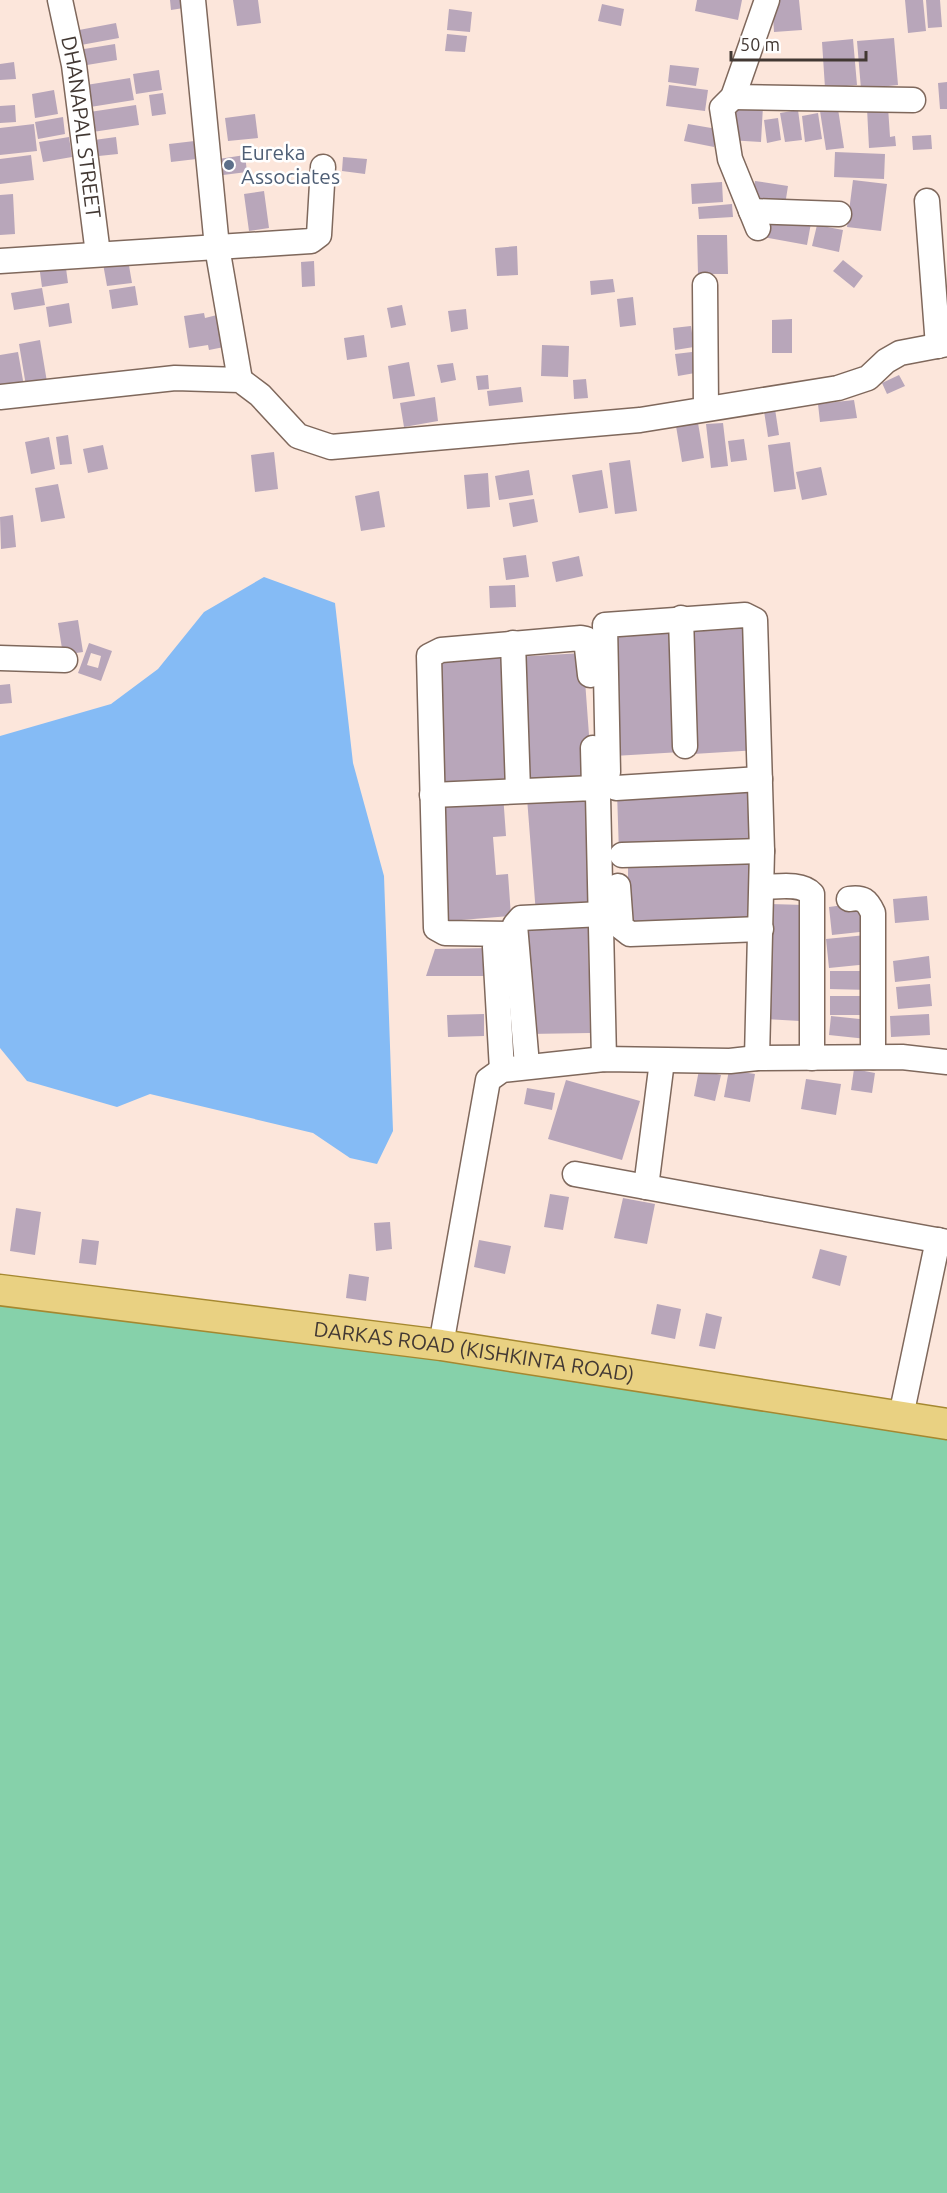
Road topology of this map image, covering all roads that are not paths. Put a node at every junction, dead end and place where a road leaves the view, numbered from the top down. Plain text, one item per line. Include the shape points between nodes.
1 (60, 0) edge
2 (193, 0) edge
3 (767, 0) edge
4 (733, 97) junction
5 (913, 100) dead end
6 (323, 167) dead end
7 (927, 201) dead end
8 (839, 214) dead end
9 (217, 246) junction
10 (98, 254) junction
11 (0, 261) edge
12 (705, 285) dead end
13 (943, 345) edge
14 (240, 380) junction
15 (0, 397) edge
16 (706, 407) junction
17 (681, 618) junction
18 (513, 643) junction
19 (0, 658) edge
20 (65, 660) dead end
21 (685, 747) dead end
22 (760, 779) junction
23 (606, 782) junction
24 (518, 790) junction
25 (432, 795) junction
26 (762, 851) junction
27 (622, 855) dead end
28 (618, 886) dead end
29 (762, 887) junction
30 (849, 899) dead end
31 (602, 914) junction
32 (760, 929) junction
33 (505, 941) junction
34 (873, 1057) junction
35 (757, 1058) junction
36 (812, 1058) junction
37 (604, 1059) junction
38 (662, 1061) junction
39 (947, 1062) edge
40 (527, 1065) junction
41 (502, 1070) junction
42 (575, 1174) dead end
43 (646, 1187) junction
44 (942, 1241) edge
45 (0, 1290) edge
46 (441, 1345) junction
47 (901, 1416) junction
48 (947, 1424) edge

1 - 10 street, DHANAPAL STREET via 74,65
2 - 9 street
3 - 4 street
4 - 5 street
4 - 8 street via 722,108 730,159 755,220
6 - 9 street via 319,235 315,239
7 - 13 street
9 - 10 street
9 - 14 street
10 - 11 street
12 - 16 street
13 - 16 street via 900,353 853,385
14 - 15 street via 175,378
14 - 16 street via 260,395 298,436 331,447 640,420
17 - 21 street
17 - 22 street via 745,615 755,620
17 - 23 street via 605,625
18 - 23 street via 586,639
18 - 24 street
18 - 25 street via 441,650 429,656
19 - 20 street
22 - 23 street
22 - 26 street
23 - 24 street
23 - 31 street via 598,795
24 - 25 street
25 - 33 street via 436,928 445,933
26 - 27 street
26 - 29 street
28 - 32 street via 621,927 630,934
29 - 32 street
29 - 36 street via 807,888 812,894
30 - 34 street via 861,897 873,913
31 - 33 street via 521,918
31 - 37 street
32 - 35 street
33 - 40 street
33 - 41 street
34 - 36 street
34 - 39 street
35 - 36 street
35 - 38 street
37 - 38 street
37 - 40 street
38 - 43 street
40 - 41 street
41 - 46 street via 488,1080
42 - 43 street
43 - 44 street
44 - 47 street
45 - 46 main road, DARKAS ROAD (KISHKINTA ROAD)
46 - 47 main road, DARKAS ROAD (KISHKINTA ROAD)
47 - 48 main road, DARKAS ROAD (KISHKINTA ROAD)

